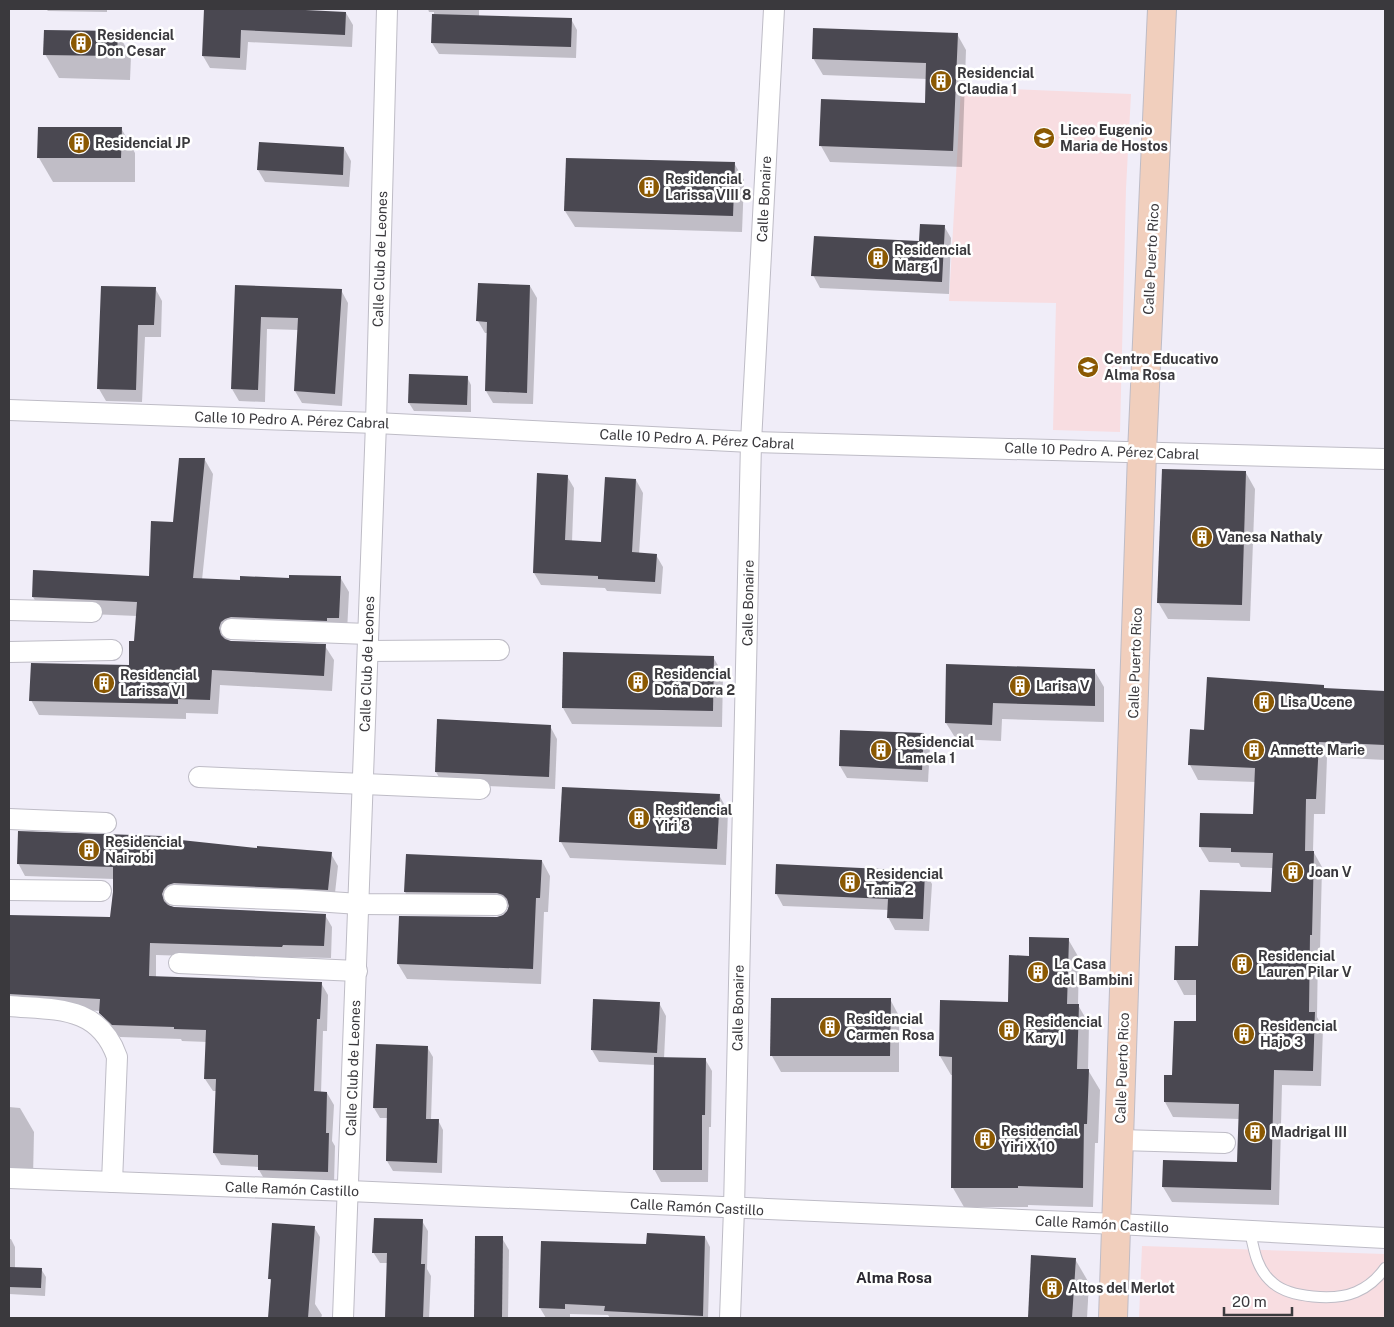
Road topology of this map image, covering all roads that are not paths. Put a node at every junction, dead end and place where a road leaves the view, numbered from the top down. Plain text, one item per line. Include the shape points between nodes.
1 (388, 9) edge
2 (774, 9) edge
3 (1162, 9) edge
4 (9, 410) edge
5 (376, 423) junction
6 (751, 442) junction
7 (1142, 452) junction
8 (1385, 459) edge
9 (9, 610) edge
10 (92, 612) dead end
11 (231, 629) dead end
12 (368, 643) junction
13 (112, 650) dead end
14 (499, 650) dead end
15 (9, 652) edge
16 (199, 777) dead end
17 (363, 784) junction
18 (480, 789) dead end
19 (9, 820) edge
20 (106, 823) dead end
21 (9, 890) edge
22 (101, 891) dead end
23 (174, 895) dead end
24 (359, 904) junction
25 (497, 905) dead end
26 (179, 963) dead end
27 (356, 971) junction
28 (9, 1006) edge
29 (1120, 1140) junction
30 (1225, 1143) dead end
31 (9, 1178) edge
32 (112, 1182) junction
33 (349, 1191) junction
34 (734, 1209) junction
35 (1117, 1224) junction
36 (1250, 1231) junction
37 (1385, 1238) edge
38 (1385, 1268) edge
39 (343, 1318) edge
40 (730, 1318) edge
41 (1113, 1318) edge

1 - 5 street, Calle Club de Leones
2 - 6 street, Calle Bonaire
3 - 7 street, Calle Puerto Rico
4 - 5 street, Calle 10 Pedro A. Pérez Cabral
5 - 6 street, Calle 10 Pedro A. Pérez Cabral
5 - 12 street, Calle Club de Leones
6 - 7 street, Calle 10 Pedro A. Pérez Cabral
6 - 34 street, Calle Bonaire
7 - 8 street, Calle 10 Pedro A. Pérez Cabral
7 - 29 street, Calle Puerto Rico
9 - 10 street
11 - 12 street
12 - 14 street
12 - 17 street, Calle Club de Leones
13 - 15 street
16 - 17 street
17 - 18 street
17 - 24 street, Calle Club de Leones
19 - 20 street
21 - 22 street
23 - 24 street
24 - 25 street
24 - 27 street, Calle Club de Leones
26 - 27 street
27 - 33 street, Calle Club de Leones
28 - 32 street via 70,1012 86,1017 102,1029 112,1043 117,1058
29 - 30 street
29 - 35 street, Calle Puerto Rico
31 - 32 street, Calle Ramón Castillo
32 - 33 street, Calle Ramón Castillo
33 - 34 street, Calle Ramón Castillo
33 - 39 street, Calle Club de Leones
34 - 35 street, Calle Ramón Castillo
34 - 40 street, Calle Bonaire
35 - 36 street, Calle Ramón Castillo
35 - 41 street, Calle Puerto Rico
36 - 37 street, Calle Ramón Castillo
36 - 38 lane via 1260,1269 1274,1284 1294,1293 1330,1298 1356,1292 1377,1280

